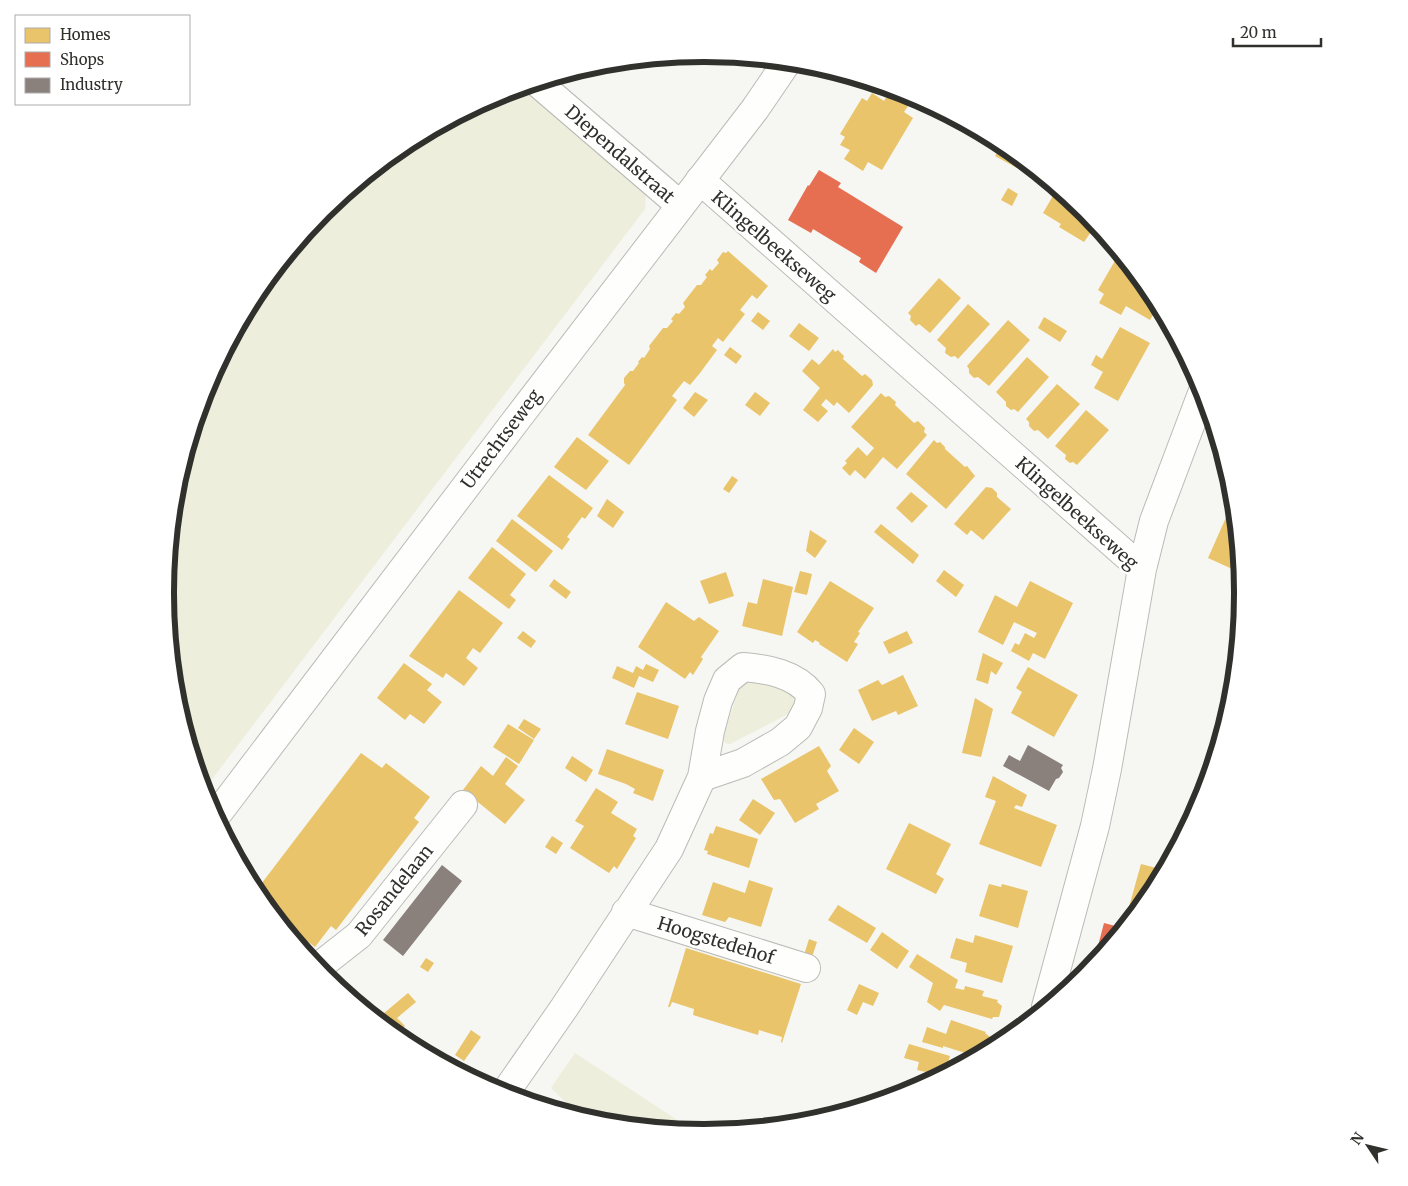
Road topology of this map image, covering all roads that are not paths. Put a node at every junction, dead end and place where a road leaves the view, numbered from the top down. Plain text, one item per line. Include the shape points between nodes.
1 (783, 69) edge
2 (544, 88) edge
3 (700, 180) junction
4 (680, 205) junction
5 (1199, 404) edge
6 (1142, 569) junction
7 (702, 777) dead end
8 (463, 805) dead end
9 (220, 810) edge
10 (626, 912) junction
11 (324, 963) edge
12 (806, 968) dead end
13 (1049, 996) edge
14 (510, 1086) edge

1 - 3 street, Utrechtseweg
2 - 4 street, Diependalstraat
3 - 4 street, Utrechtseweg
3 - 6 street, Klingelbeekseweg
4 - 9 street, Utrechtseweg
5 - 6 street via 1154,521
6 - 13 street, Klingelbeekseweg via 1095,826
7 - 10 street via 669,849
8 - 11 street, Rosandelaan via 359,935
10 - 12 street, Hoogstedehof
10 - 14 street

